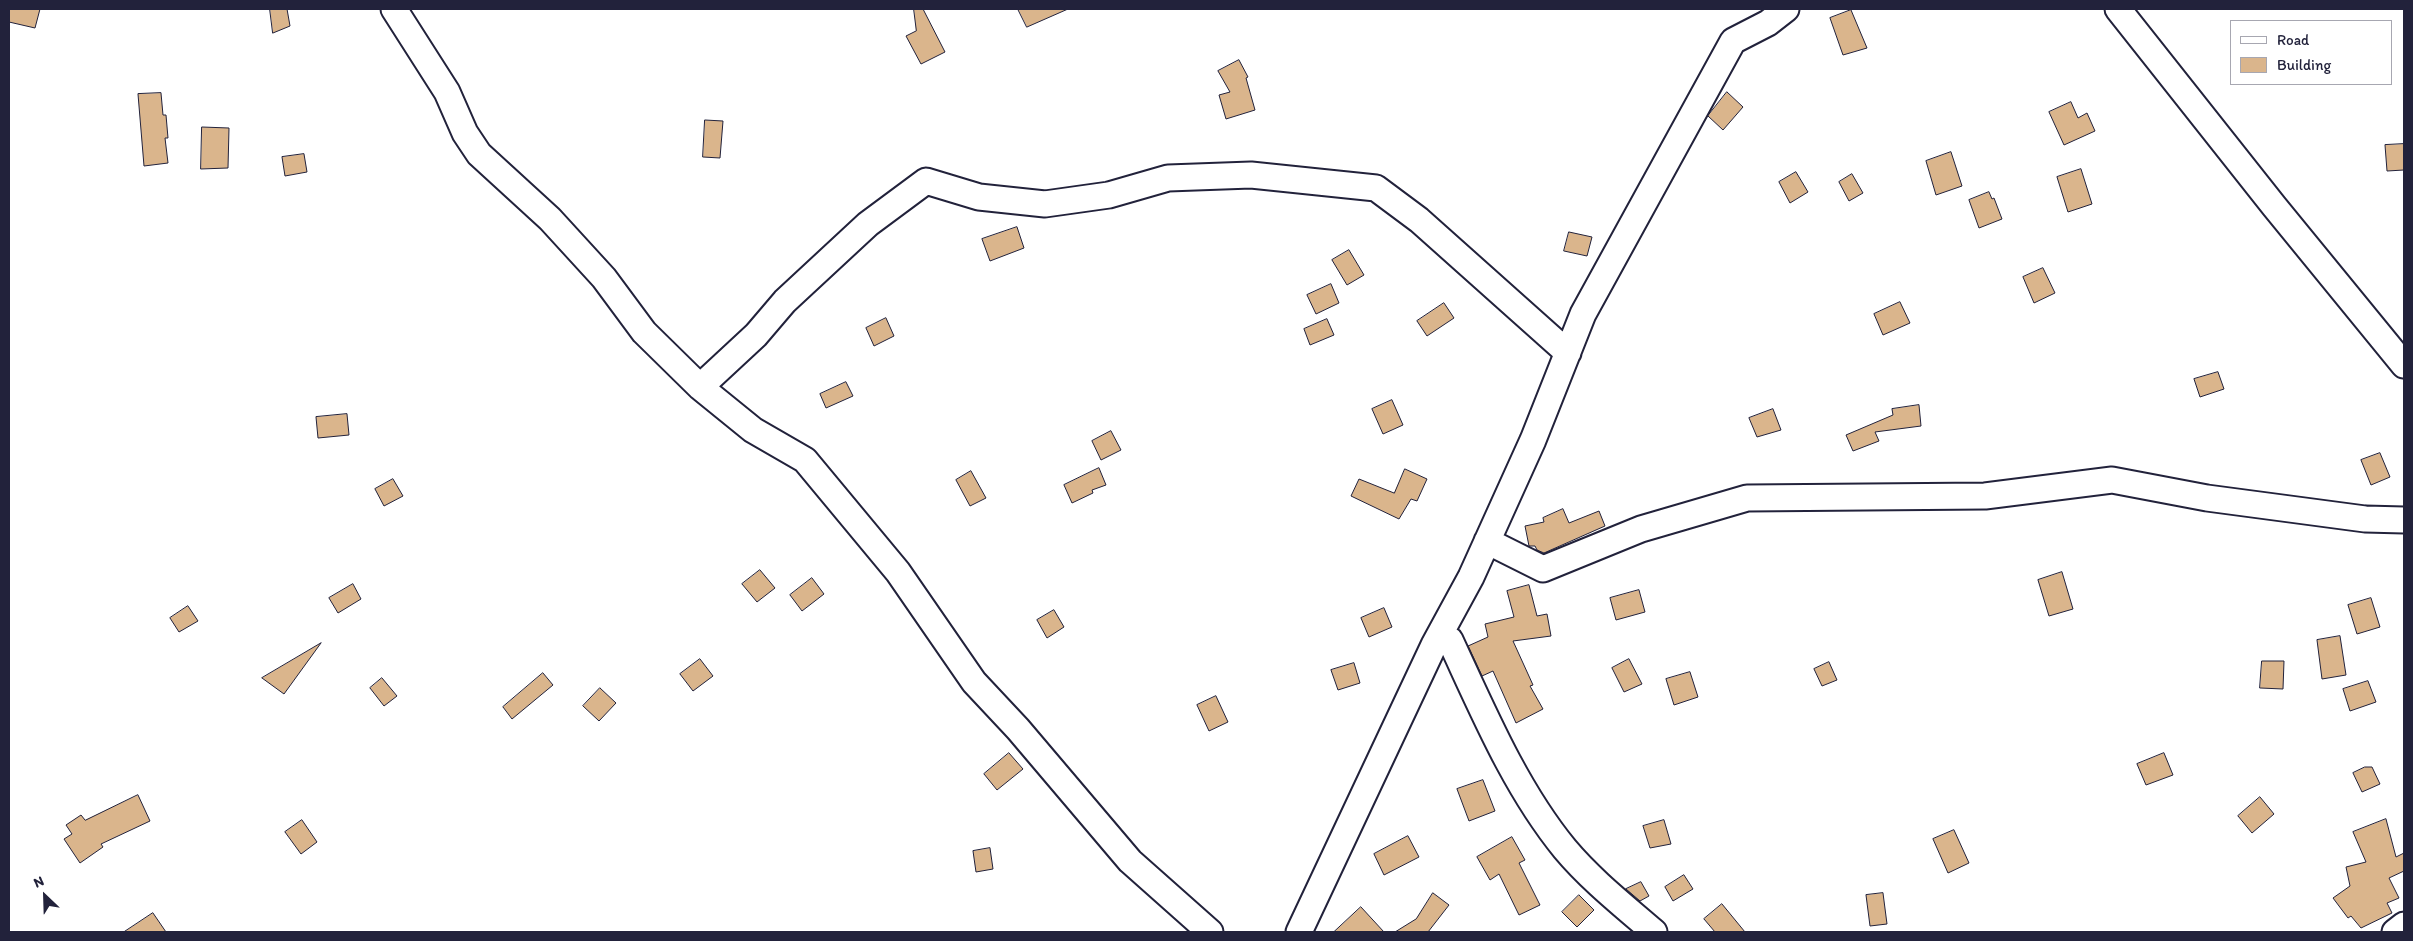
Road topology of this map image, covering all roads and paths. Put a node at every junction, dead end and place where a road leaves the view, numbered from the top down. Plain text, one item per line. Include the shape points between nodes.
1 (394, 9) edge
2 (1786, 9) edge
3 (2118, 9) edge
4 (1568, 353) junction
5 (2404, 365) edge
6 (700, 387) junction
7 (2404, 520) edge
8 (1487, 541) junction
9 (1434, 645) junction
10 (2404, 925) edge
11 (1210, 932) edge
12 (1299, 932) edge
13 (1654, 932) edge
14 (2395, 932) edge

1 - 6 street via 447,92 465,133 479,154 550,219 604,278 644,332
2 - 4 street via 1768,23 1733,41 1583,314
3 - 5 street
4 - 6 street via 1419,220 1376,188 1251,175 1168,178 1108,195 1045,204 979,197 926,181 854,237
4 - 8 street
6 - 11 street via 753,430 805,460 898,572 974,682 1130,860
7 - 8 street via 2365,519 2216,499 2112,480 1985,496 1747,498 1641,529 1543,569
8 - 9 street via 1471,578
9 - 12 street
9 - 13 street via 1444,637 1450,640 1536,809 1566,850
10 - 14 street

